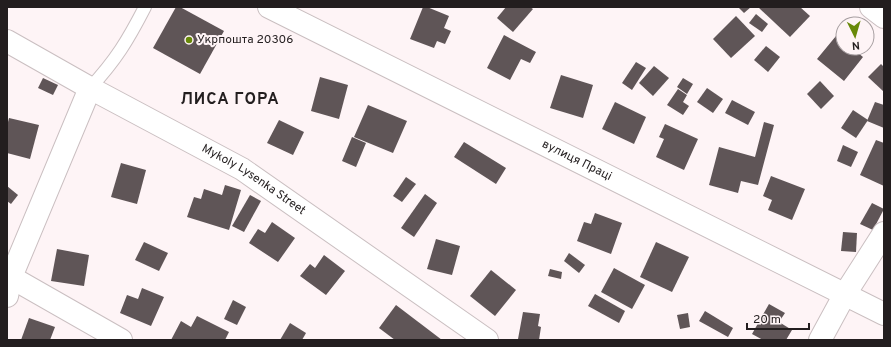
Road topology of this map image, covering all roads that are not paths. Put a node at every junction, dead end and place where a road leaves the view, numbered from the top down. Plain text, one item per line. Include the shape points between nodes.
1 (145, 7) edge
2 (269, 7) edge
3 (871, 7) edge
4 (884, 17) edge
5 (7, 41) edge
6 (90, 88) junction
7 (884, 233) edge
8 (8, 282) edge
9 (844, 294) junction
10 (884, 314) edge
11 (121, 340) edge
12 (487, 340) edge
13 (820, 340) edge

1 - 6 lane via 125,45
2 - 9 street, вулиця Праці
3 - 4 street
5 - 6 street, Mykoly Lysenka Street
6 - 8 street
6 - 12 street, Mykoly Lysenka Street via 242,169
7 - 9 street
8 - 11 street
9 - 10 street, вулиця Праці
9 - 13 street

